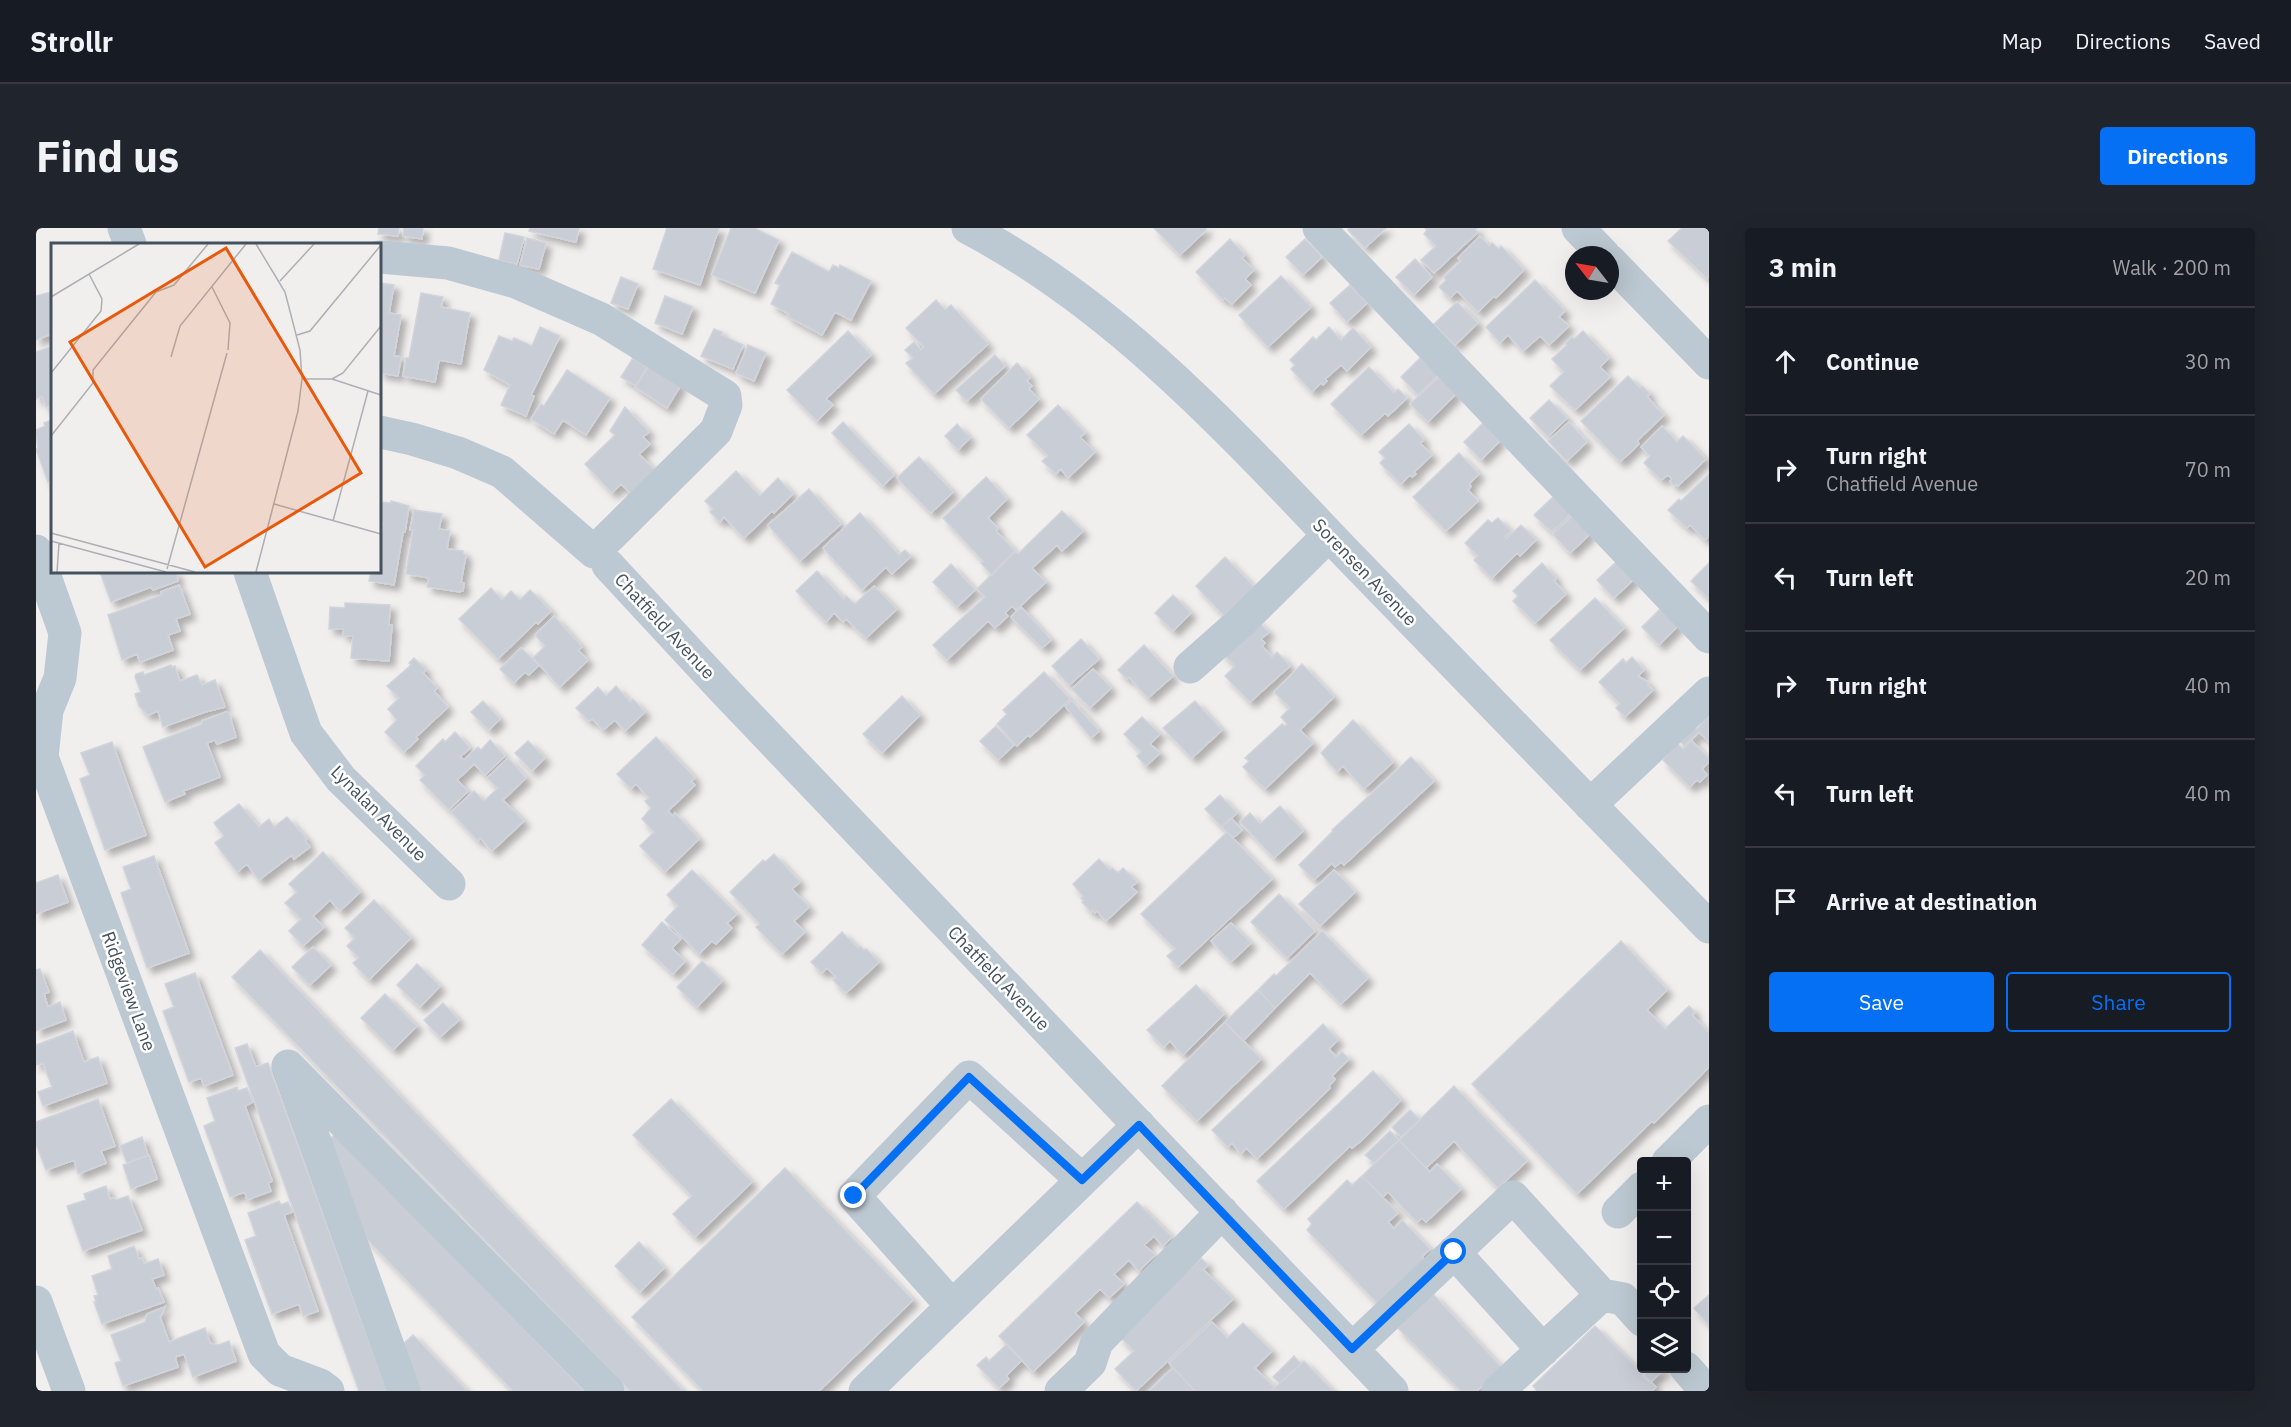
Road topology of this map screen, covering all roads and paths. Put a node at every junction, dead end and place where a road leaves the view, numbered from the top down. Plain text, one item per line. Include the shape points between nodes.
1 (123, 228) edge
2 (968, 228) edge
3 (1319, 228) edge
4 (1578, 228) edge
5 (1002, 236) edge
6 (130, 243) edge
7 (1595, 246) edge
8 (381, 256) edge
9 (1619, 270) edge
10 (1709, 363) edge
11 (381, 432) edge
12 (1329, 535) junction
13 (36, 551) edge
14 (601, 558) junction
15 (250, 573) edge
16 (1709, 637) edge
17 (1190, 667) dead end
18 (1709, 693) edge
19 (1590, 805) junction
20 (449, 884) dead end
21 (1709, 927) edge
22 (1709, 1121) edge
23 (1139, 1125) junction
24 (1672, 1157) edge
25 (1082, 1180) junction
26 (1637, 1192) edge
27 (1222, 1212) junction
28 (1618, 1212) dead end
29 (1454, 1252) junction
30 (1602, 1294) junction
31 (36, 1302) edge
32 (952, 1306) junction
33 (1637, 1309) edge
34 (1352, 1349) junction
35 (1543, 1350) junction
36 (1690, 1373) edge
37 (69, 1391) edge
38 (328, 1391) edge
39 (404, 1391) edge
40 (608, 1391) edge
41 (865, 1391) edge
42 (1061, 1391) edge
43 (1392, 1391) edge
44 (1498, 1391) edge
45 (1706, 1391) edge

1 - 6 street
2 - 5 street, Sorensen Avenue
3 - 16 street
4 - 7 street
5 - 12 street, Sorensen Avenue via 1164,368
8 - 14 street via 448,262 516,282 601,319 725,396 726,405 716,431
9 - 10 street
11 - 14 street, Chatfield Avenue via 458,453 502,472
12 - 17 street
12 - 19 street, Sorensen Avenue
13 - 38 street, Ridgeview Lane via 65,633 60,678 47,710 42,757 264,1354 280,1370
14 - 23 street, Chatfield Avenue
15 - 20 street, Lynalan Avenue via 306,733 341,779
18 - 19 street
19 - 21 street, Sorensen Avenue
22 - 24 street
23 - 25 street
23 - 27 street, Chatfield Avenue
25 - 32 street
25 - 32 street via 969,1077 854,1196
26 - 28 street
27 - 34 street, Chatfield Avenue
27 - 42 street via 1097,1342 1090,1363
29 - 30 street via 1513,1197
29 - 34 street
29 - 35 street
30 - 33 street via 1623,1299
30 - 35 street
31 - 37 street
32 - 41 street
34 - 43 street, Chatfield Avenue
35 - 44 street
36 - 45 street
39 - 40 street via 288,1066

